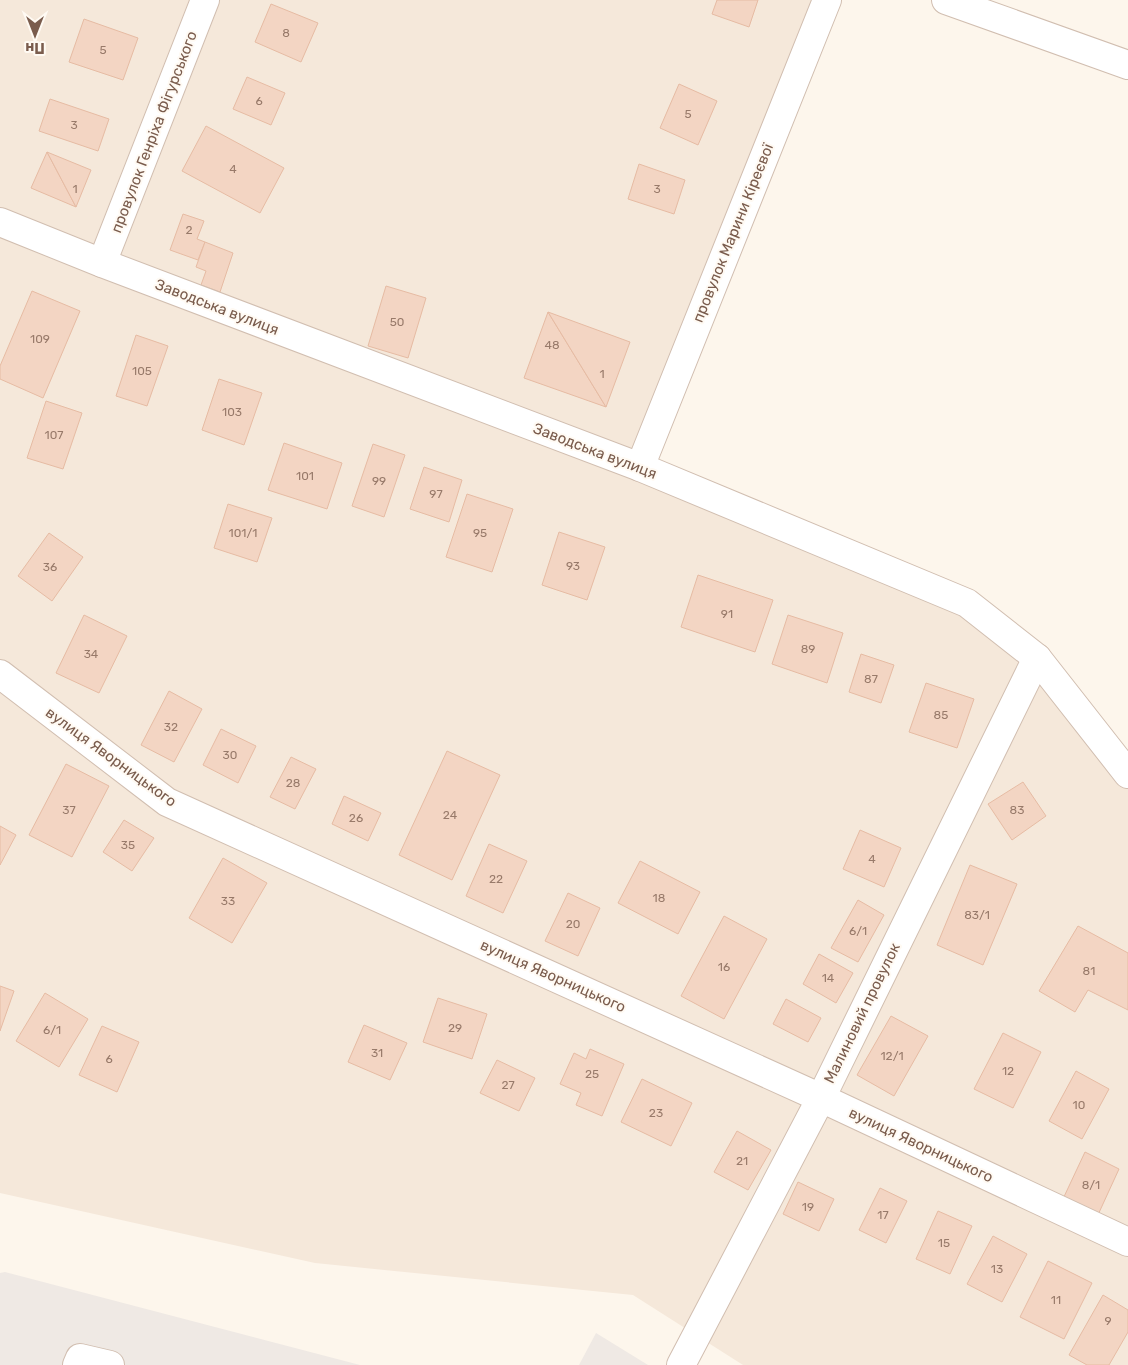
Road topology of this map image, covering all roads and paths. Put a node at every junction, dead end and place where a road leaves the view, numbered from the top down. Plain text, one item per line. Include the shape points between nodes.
1 (205, 0) edge
2 (827, 0) edge
3 (946, 0) edge
4 (1128, 65) edge
5 (0, 222) edge
6 (102, 263) junction
7 (640, 467) junction
8 (1037, 658) junction
9 (0, 674) edge
10 (1128, 774) edge
11 (821, 1098) junction
12 (1128, 1242) edge
13 (77, 1365) edge
14 (110, 1365) edge
15 (681, 1365) edge

1 - 6 street, провулок Генріха Фігурського
2 - 7 street, провулок Марини Кіреєвої
3 - 4 street
5 - 6 street, Заводська вулиця
6 - 7 street, Заводська вулиця
7 - 8 street, Заводська вулиця via 967,603
8 - 10 street, Заводська вулиця
8 - 11 street, Малиновий провулок
9 - 11 street, вулиця Яворницького via 167,802
11 - 12 street, вулиця Яворницького
11 - 15 street, Малиновий провулок
13 - 14 street via 80,1358

